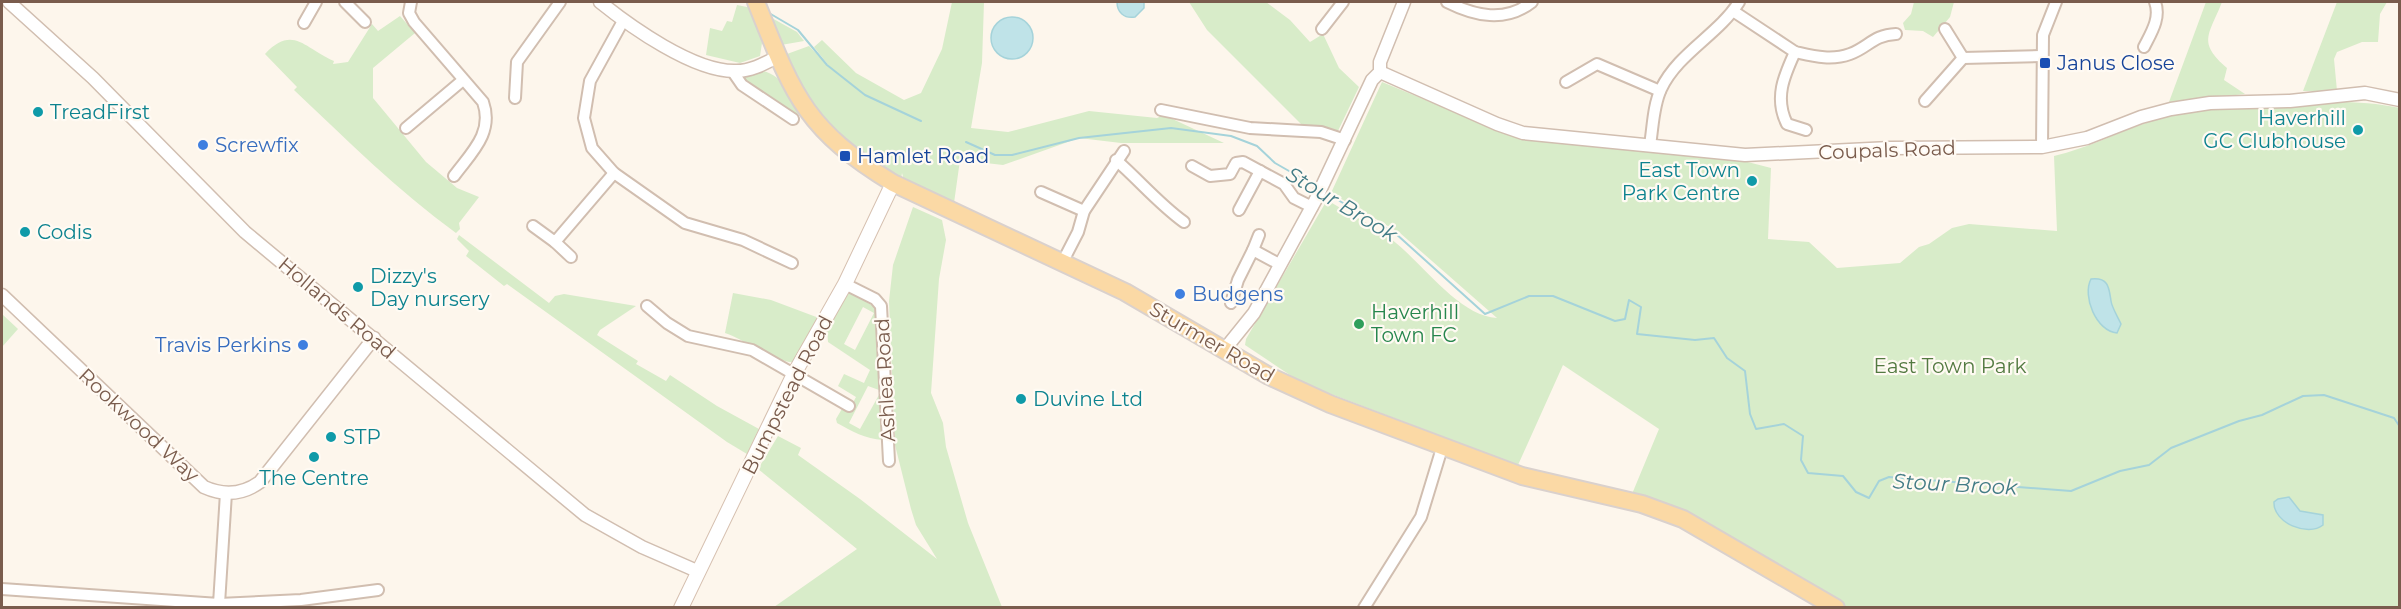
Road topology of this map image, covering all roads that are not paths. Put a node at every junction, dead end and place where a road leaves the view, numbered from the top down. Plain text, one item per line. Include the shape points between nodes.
1 (9, 2) edge
2 (316, 2) edge
3 (345, 2) edge
4 (411, 2) edge
5 (560, 2) edge
6 (600, 2) edge
7 (1342, 2) edge
8 (1404, 2) edge
9 (1447, 2) edge
10 (1532, 2) edge
11 (2056, 2) edge
12 (2156, 2) edge
13 (1736, 6) edge
14 (758, 8) edge
15 (623, 21) junction
16 (365, 22) dead end
17 (304, 23) dead end
18 (1945, 28) dead end
19 (1323, 29) dead end
20 (1896, 34) dead end
21 (2144, 47) dead end
22 (1795, 52) junction
23 (2041, 56) junction
24 (777, 57) junction
25 (1963, 58) junction
26 (733, 72) junction
27 (1380, 72) junction
28 (463, 80) junction
29 (1566, 82) dead end
30 (1660, 91) junction
31 (515, 98) dead end
32 (2400, 100) edge
33 (1925, 101) dead end
34 (1161, 110) dead end
35 (793, 119) dead end
36 (406, 128) dead end
37 (1806, 130) dead end
38 (1345, 140) junction
39 (1650, 145) junction
40 (2042, 147) junction
41 (1124, 151) dead end
42 (1116, 160) junction
43 (1192, 166) dead end
44 (1260, 171) junction
45 (614, 173) junction
46 (454, 176) dead end
47 (893, 183) junction
48 (1041, 192) dead end
49 (1313, 204) junction
50 (1239, 210) dead end
51 (1084, 211) junction
52 (1184, 222) dead end
53 (533, 226) dead end
54 (1259, 235) dead end
55 (555, 243) junction
56 (1253, 250) junction
57 (571, 257) dead end
58 (792, 263) dead end
59 (1062, 263) junction
60 (1279, 264) junction
61 (845, 284) junction
62 (2, 295) edge
63 (1231, 303) dead end
64 (647, 306) dead end
65 (374, 338) junction
66 (1225, 349) junction
67 (794, 374) junction
68 (849, 406) dead end
69 (1442, 448) junction
70 (889, 461) dead end
71 (226, 494) junction
72 (697, 571) junction
73 (2, 589) edge
74 (378, 590) dead end
75 (219, 604) junction
76 (681, 608) edge
77 (1364, 608) edge
78 (1836, 608) edge

1 - 65 street, Hollands Road via 100,85 245,232
2 - 17 street
3 - 16 street
4 - 28 street via 409,13 414,22
5 - 31 street via 517,62
6 - 15 street
7 - 19 street
8 - 27 street via 1380,62
9 - 10 street via 1471,14 1497,17
11 - 23 street via 2049,13
12 - 21 street via 2156,22
13 - 22 street
13 - 30 street via 1716,30 1684,57
14 - 24 main road, Sturmer Road
15 - 26 street via 707,66
15 - 45 street via 590,81 584,118 592,148
18 - 25 street
20 - 22 street via 1880,34 1851,54 1828,59
22 - 37 street via 1782,80 1780,102 1787,124
23 - 25 street
23 - 40 street
24 - 26 street via 761,66
24 - 47 main road, Sturmer Road via 797,97 816,123 857,161
25 - 33 street
26 - 35 street via 742,85
27 - 38 street via 1372,80
27 - 39 street, Coupals Road via 1523,133
28 - 36 street
28 - 46 street via 483,102 486,130
29 - 30 street via 1597,64
30 - 39 street
32 - 40 street, Coupals Road via 2365,93 2290,101 2210,103 2151,114 2087,138
34 - 38 street via 1250,128 1321,132
38 - 49 street
39 - 40 street, Coupals Road via 1745,155 1890,148
41 - 42 street
42 - 51 street
42 - 52 street
43 - 44 street via 1210,176 1230,174 1236,163 1243,162
44 - 49 street via 1284,184 1294,198
44 - 50 street
45 - 55 street
45 - 58 street via 685,223 743,240
47 - 59 main road, Sturmer Road
47 - 61 main road, Bumpstead Road
48 - 51 street
49 - 60 street
51 - 59 street
53 - 55 street
54 - 56 street
55 - 57 street
56 - 60 street
56 - 63 street
59 - 66 main road, Sturmer Road via 1125,292
60 - 66 street via 1254,313
61 - 67 main road, Bumpstead Road
61 - 70 street, Ashlea Road via 881,306
62 - 71 street, Rookwood Way via 204,487
64 - 67 street via 688,336 752,350
65 - 71 street via 260,482
65 - 72 street, Hollands Road via 585,515 642,547
66 - 69 main road, Sturmer Road via 1269,376 1330,404
67 - 68 street
67 - 72 main road, Bumpstead Road
69 - 77 street via 1421,517
69 - 78 main road, Sturmer Road via 1522,476 1642,504 1683,519
71 - 75 street
72 - 76 main road, Bumpstead Road
73 - 75 street
74 - 75 street via 301,600

